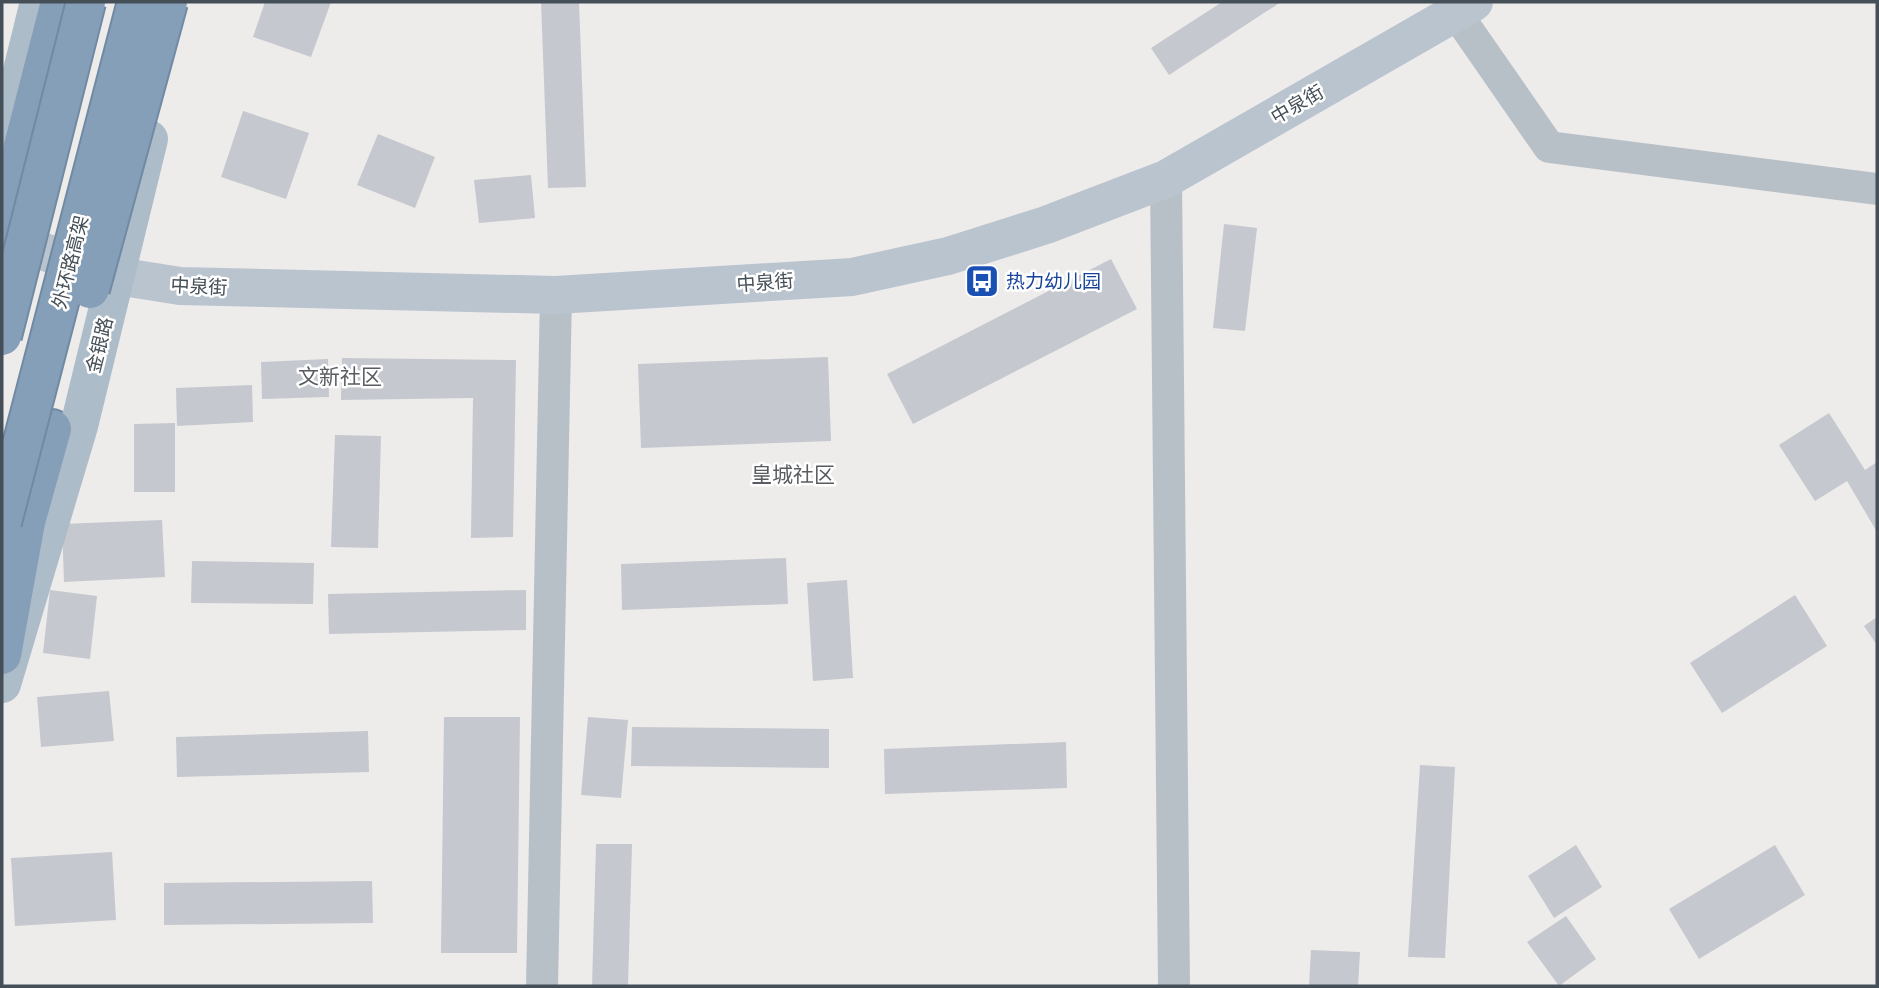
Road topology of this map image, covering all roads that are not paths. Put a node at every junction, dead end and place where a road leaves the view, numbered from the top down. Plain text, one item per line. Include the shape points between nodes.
1 (39, 2) edge
2 (60, 2) edge
3 (86, 2) edge
4 (137, 2) edge
5 (168, 2) edge
6 (180, 2) edge
7 (1465, 7) edge
8 (2, 152) edge
9 (1166, 179) junction
10 (1877, 189) edge
11 (2, 228) edge
12 (2, 238) edge
13 (117, 276) junction
14 (556, 295) junction
15 (2, 335) edge
16 (2, 522) edge
17 (2, 655) edge
18 (2, 684) edge
19 (542, 986) edge
20 (1174, 986) edge

1 - 8 main road
2 - 11 highway
3 - 15 highway, bridge
4 - 16 highway, 外环路高架, bridge
5 - 17 highway, bridge via 26,522
6 - 13 main road, 金银路
7 - 9 street, 中泉街
7 - 10 street via 1549,147
9 - 14 street, 中泉街 via 948,256 852,277
9 - 20 street
12 - 13 street, 中泉街
13 - 14 street, 中泉街 via 180,286
13 - 18 main road, 金银路 via 79,426
14 - 19 street

